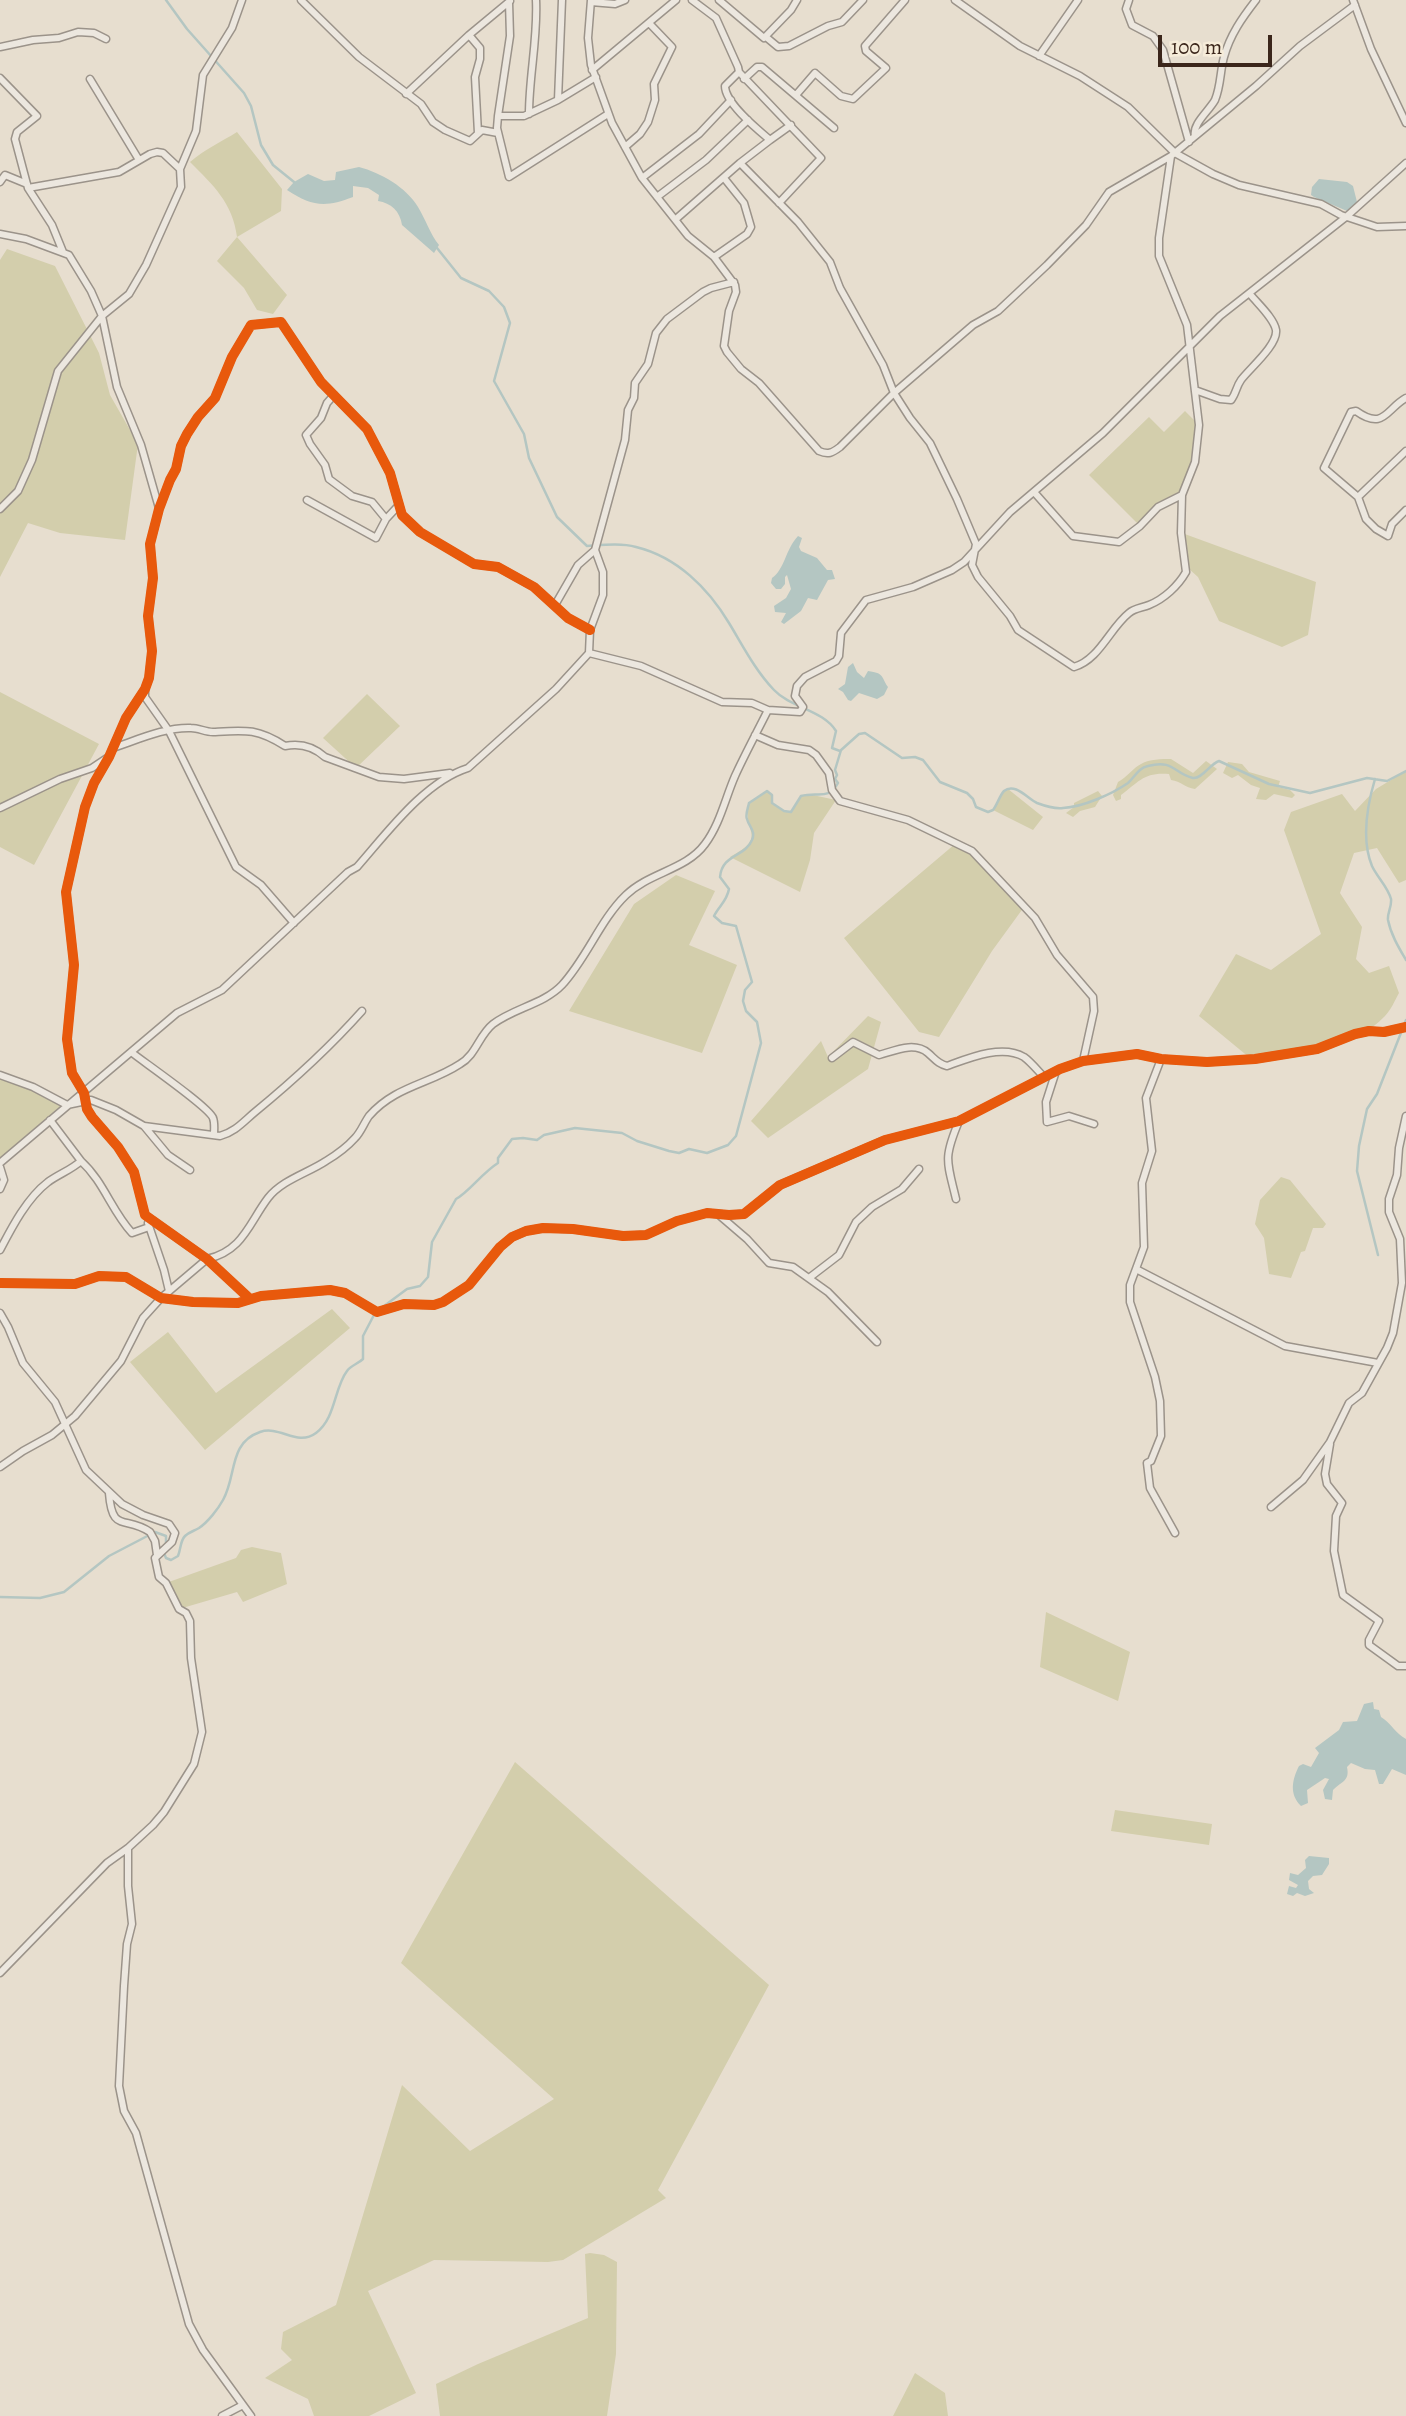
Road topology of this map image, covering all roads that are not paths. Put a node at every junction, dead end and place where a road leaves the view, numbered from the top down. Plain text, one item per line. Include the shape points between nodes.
1 (242, 0) edge
2 (536, 0) edge
3 (562, 0) edge
4 (625, 0) edge
5 (676, 0) edge
6 (692, 0) edge
7 (719, 0) edge
8 (797, 0) edge
9 (863, 0) edge
10 (905, 0) edge
11 (955, 0) edge
12 (1079, 0) edge
13 (1129, 0) edge
14 (1256, 0) edge
15 (304, 1) edge
16 (511, 1) edge
17 (591, 1) edge
18 (1354, 3) edge
19 (709, 12) junction
20 (649, 23) junction
21 (469, 36) junction
22 (766, 37) junction
23 (106, 39) dead end
24 (0, 47) edge
25 (1039, 57) junction
26 (739, 72) junction
27 (594, 73) junction
28 (0, 78) edge
29 (90, 79) dead end
30 (744, 79) junction
31 (406, 94) junction
32 (796, 95) junction
33 (558, 100) junction
34 (731, 100) junction
35 (529, 114) junction
36 (608, 114) junction
37 (498, 116) junction
38 (748, 121) junction
39 (1406, 123) edge
40 (791, 125) junction
41 (834, 128) dead end
42 (478, 133) junction
43 (498, 133) junction
44 (1192, 139) junction
45 (770, 140) junction
46 (625, 147) junction
47 (1173, 155) junction
48 (139, 160) junction
49 (740, 163) junction
50 (1406, 163) edge
51 (180, 169) junction
52 (2, 174) edge
53 (642, 178) junction
54 (724, 178) junction
55 (0, 182) edge
56 (28, 186) junction
57 (657, 197) junction
58 (779, 203) junction
59 (1346, 217) junction
60 (676, 219) junction
61 (1406, 226) edge
62 (0, 234) edge
63 (63, 252) junction
64 (714, 257) junction
65 (734, 282) junction
66 (1250, 293) junction
67 (102, 316) junction
68 (1189, 347) junction
69 (1195, 390) junction
70 (894, 393) junction
71 (334, 396) junction
72 (1406, 398) edge
73 (1406, 451) edge
74 (1034, 492) junction
75 (1182, 495) junction
76 (1358, 497) junction
77 (307, 500) dead end
78 (399, 505) junction
79 (0, 509) edge
80 (159, 509) junction
81 (1406, 510) edge
82 (386, 519) junction
83 (595, 550) junction
84 (975, 552) junction
85 (555, 605) junction
86 (590, 630) junction
87 (589, 653) junction
88 (145, 689) junction
89 (768, 710) junction
90 (169, 731) junction
91 (755, 735) junction
92 (113, 748) junction
93 (108, 757) junction
94 (451, 773) junction
95 (0, 808) edge
96 (294, 923) junction
97 (362, 1011) dead end
98 (1406, 1027) edge
99 (131, 1052) junction
100 (832, 1058) dead end
101 (1161, 1059) junction
102 (1083, 1061) junction
103 (1056, 1071) junction
104 (0, 1076) edge
105 (1044, 1077) junction
106 (84, 1097) junction
107 (67, 1105) junction
108 (1406, 1116) edge
109 (50, 1120) junction
110 (959, 1121) junction
111 (1094, 1124) dead end
112 (144, 1126) junction
113 (214, 1135) junction
114 (81, 1161) junction
115 (0, 1165) edge
116 (919, 1169) dead end
117 (190, 1170) dead end
118 (0, 1189) edge
119 (956, 1199) dead end
120 (718, 1213) junction
121 (145, 1215) junction
122 (149, 1227) junction
123 (0, 1250) edge
124 (207, 1259) junction
125 (1136, 1269) junction
126 (809, 1278) junction
127 (0, 1283) edge
128 (169, 1291) junction
129 (161, 1298) junction
130 (250, 1299) junction
131 (0, 1313) edge
132 (1397, 1314) junction
133 (1406, 1317) edge
134 (877, 1342) dead end
135 (1378, 1363) junction
136 (65, 1422) junction
137 (1330, 1442) junction
138 (0, 1467) edge
139 (109, 1493) junction
140 (1271, 1507) dead end
141 (1175, 1533) dead end
142 (157, 1555) junction
143 (1406, 1666) edge
144 (128, 1848) junction
145 (0, 1973) edge
146 (243, 2405) junction
147 (222, 2416) edge
148 (251, 2416) edge

1 - 51 street via 232,28 204,75 196,131
2 - 35 street
3 - 33 street
4 - 17 street via 615,4
5 - 20 street
6 - 19 street
7 - 19 street
7 - 22 street
8 - 22 street
9 - 22 street via 842,22 789,46 778,47
10 - 32 street via 865,46 886,68 859,96 845,98 815,73
11 - 25 street
12 - 25 street
13 - 44 street via 1126,9 1132,25 1153,36 1163,50
14 - 44 street via 1228,43 1219,89
15 - 31 street via 353,52
16 - 21 street
16 - 37 street
17 - 27 street via 588,38
18 - 39 street
18 - 44 street
19 - 26 street via 718,20
20 - 27 street
20 - 46 street via 672,47 654,84 648,122
21 - 31 street
21 - 42 street via 481,52 475,77
23 - 24 street via 78,32
25 - 47 street via 1080,76 1128,107
26 - 30 street
26 - 34 street via 725,86
27 - 33 street
27 - 36 street
28 - 56 street via 37,116 16,135
29 - 48 street
30 - 32 street via 760,66
30 - 40 street
31 - 42 street via 446,130 470,141
32 - 41 street
33 - 35 street
34 - 38 street
34 - 53 street via 699,134
35 - 37 street
36 - 43 street via 509,177
36 - 46 street
37 - 43 street
38 - 45 street
38 - 57 street
40 - 45 street
40 - 58 street via 821,158
42 - 43 street
44 - 47 street
45 - 49 street
46 - 53 street
47 - 59 street via 1239,185 1313,202
47 - 68 street via 1159,256 1186,325
47 - 70 street via 1109,192 1086,225 998,311 973,325
48 - 51 street via 163,153
48 - 56 street via 119,172
49 - 54 street
49 - 58 street
50 - 59 street
51 - 67 street via 181,187 137,282
52 - 55 street
52 - 56 street
53 - 57 street
54 - 60 street
54 - 64 street via 744,203 751,227
56 - 63 street
57 - 60 street
58 - 70 street via 830,262
59 - 61 street via 1377,227
59 - 66 street
60 - 64 street via 688,236
62 - 63 street
63 - 67 street via 86,282
64 - 65 street
65 - 70 street via 736,292 724,346 727,352 819,451 832,453 840,447
65 - 83 street via 702,292 656,332 648,364 635,383 625,440
66 - 68 street
66 - 69 street via 1274,324 1272,343 1231,400
67 - 79 street via 57,372 32,460 18,491
67 - 80 street via 117,387 141,445
68 - 69 street
68 - 74 street via 1103,433
69 - 75 street via 1198,445
70 - 84 street via 930,443 973,537
71 - 78 street via 367,429 390,473
71 - 80 street via 281,322 251,325 215,398 187,434
71 - 82 street via 306,435 329,479 352,496 372,502
72 - 76 street via 1380,418 1356,411 1348,415 1324,468
73 - 76 street
74 - 75 street via 1073,536 1114,542 1123,540 1158,507
74 - 84 street
75 - 84 street via 1184,576 1156,602 1128,613 1079,666 1067,664 1018,630 974,570
76 - 81 street via 1366,519 1388,536 1392,524
77 - 82 street via 376,538
78 - 82 street
78 - 85 street via 402,515 420,532 474,564 498,566
80 - 88 street via 150,544 152,651
83 - 85 street via 573,572
83 - 86 street via 603,572 603,595
84 - 89 street via 931,579 866,600 841,633 836,661 797,686 795,696 803,710
85 - 86 street
86 - 87 street
87 - 89 street via 641,666 722,702 752,703
87 - 94 street via 468,768
88 - 90 street via 145,697
88 - 92 street via 125,718
89 - 91 street
90 - 92 street
90 - 94 street via 192,728 266,734 285,746 305,746 379,777
90 - 96 street via 236,867 261,885
91 - 102 street via 809,750 825,765 840,801 908,820 972,851 1035,918 1056,955 1093,997
91 - 124 street via 706,843 693,858 626,895 561,986 492,1025 460,1064 392,1097 369,1116 356,1138 342,1150 269,1197 238,1243
92 - 93 street
93 - 95 street
93 - 106 street via 85,807 66,892 74,965 67,1039 72,1073
94 - 96 street
96 - 99 street via 222,990 177,1013
97 - 113 street via 325,1052 268,1102 230,1133
98 - 101 street via 1369,1031 1317,1049 1255,1059
99 - 106 street
99 - 113 street via 211,1115
100 - 105 street via 853,1042 878,1055 907,1047 920,1049 947,1066 1005,1051 1025,1058
101 - 102 street via 1137,1054
101 - 125 street via 1146,1097 1152,1151 1142,1183 1144,1247
102 - 103 street
103 - 105 street
103 - 111 street via 1046,1102 1047,1122 1069,1116
104 - 107 street
105 - 110 street
106 - 107 street
106 - 112 street
106 - 121 street via 92,1116 128,1161
107 - 109 street
108 - 132 street via 1389,1199 1400,1239 1402,1283
109 - 114 street
109 - 115 street
110 - 119 street via 946,1158
110 - 120 street via 886,1140 780,1185 744,1213
112 - 113 street
112 - 117 street via 168,1155
114 - 122 street via 103,1185 132,1233
114 - 123 street via 48,1182 33,1198
115 - 118 street via 4,1180
116 - 126 street via 902,1189 864,1214 839,1255
120 - 126 street via 769,1263 793,1267
120 - 130 street via 677,1221 646,1235 543,1228 526,1231 500,1247 469,1285 434,1305 404,1304 377,1311 330,1290
121 - 122 street
121 - 124 street
122 - 128 street
124 - 128 street
124 - 130 street
125 - 135 street via 1285,1346
125 - 141 street via 1130,1302 1155,1377 1161,1414 1161,1436 1152,1461 1147,1463 1150,1488
126 - 134 street
127 - 129 street via 75,1284 99,1276 126,1277
128 - 129 street
129 - 130 street via 193,1303
129 - 136 street via 143,1318 121,1361
131 - 136 street via 23,1363
132 - 133 street
132 - 135 street
135 - 137 street via 1362,1393 1349,1403
136 - 138 street
136 - 139 street via 86,1469
137 - 140 street via 1303,1480
137 - 143 street via 1325,1474 1342,1503 1336,1516 1334,1551 1343,1595 1379,1621 1369,1645 1398,1666
139 - 142 street via 110,1511 116,1520 150,1532
139 - 142 street via 135,1511 169,1524 174,1537
142 - 144 street via 159,1577 190,1621 202,1732 194,1764 178,1791
144 - 145 street via 107,1863
144 - 146 street via 132,1924 124,1986 122,2103 136,2133 189,2324
146 - 147 street
146 - 148 street

